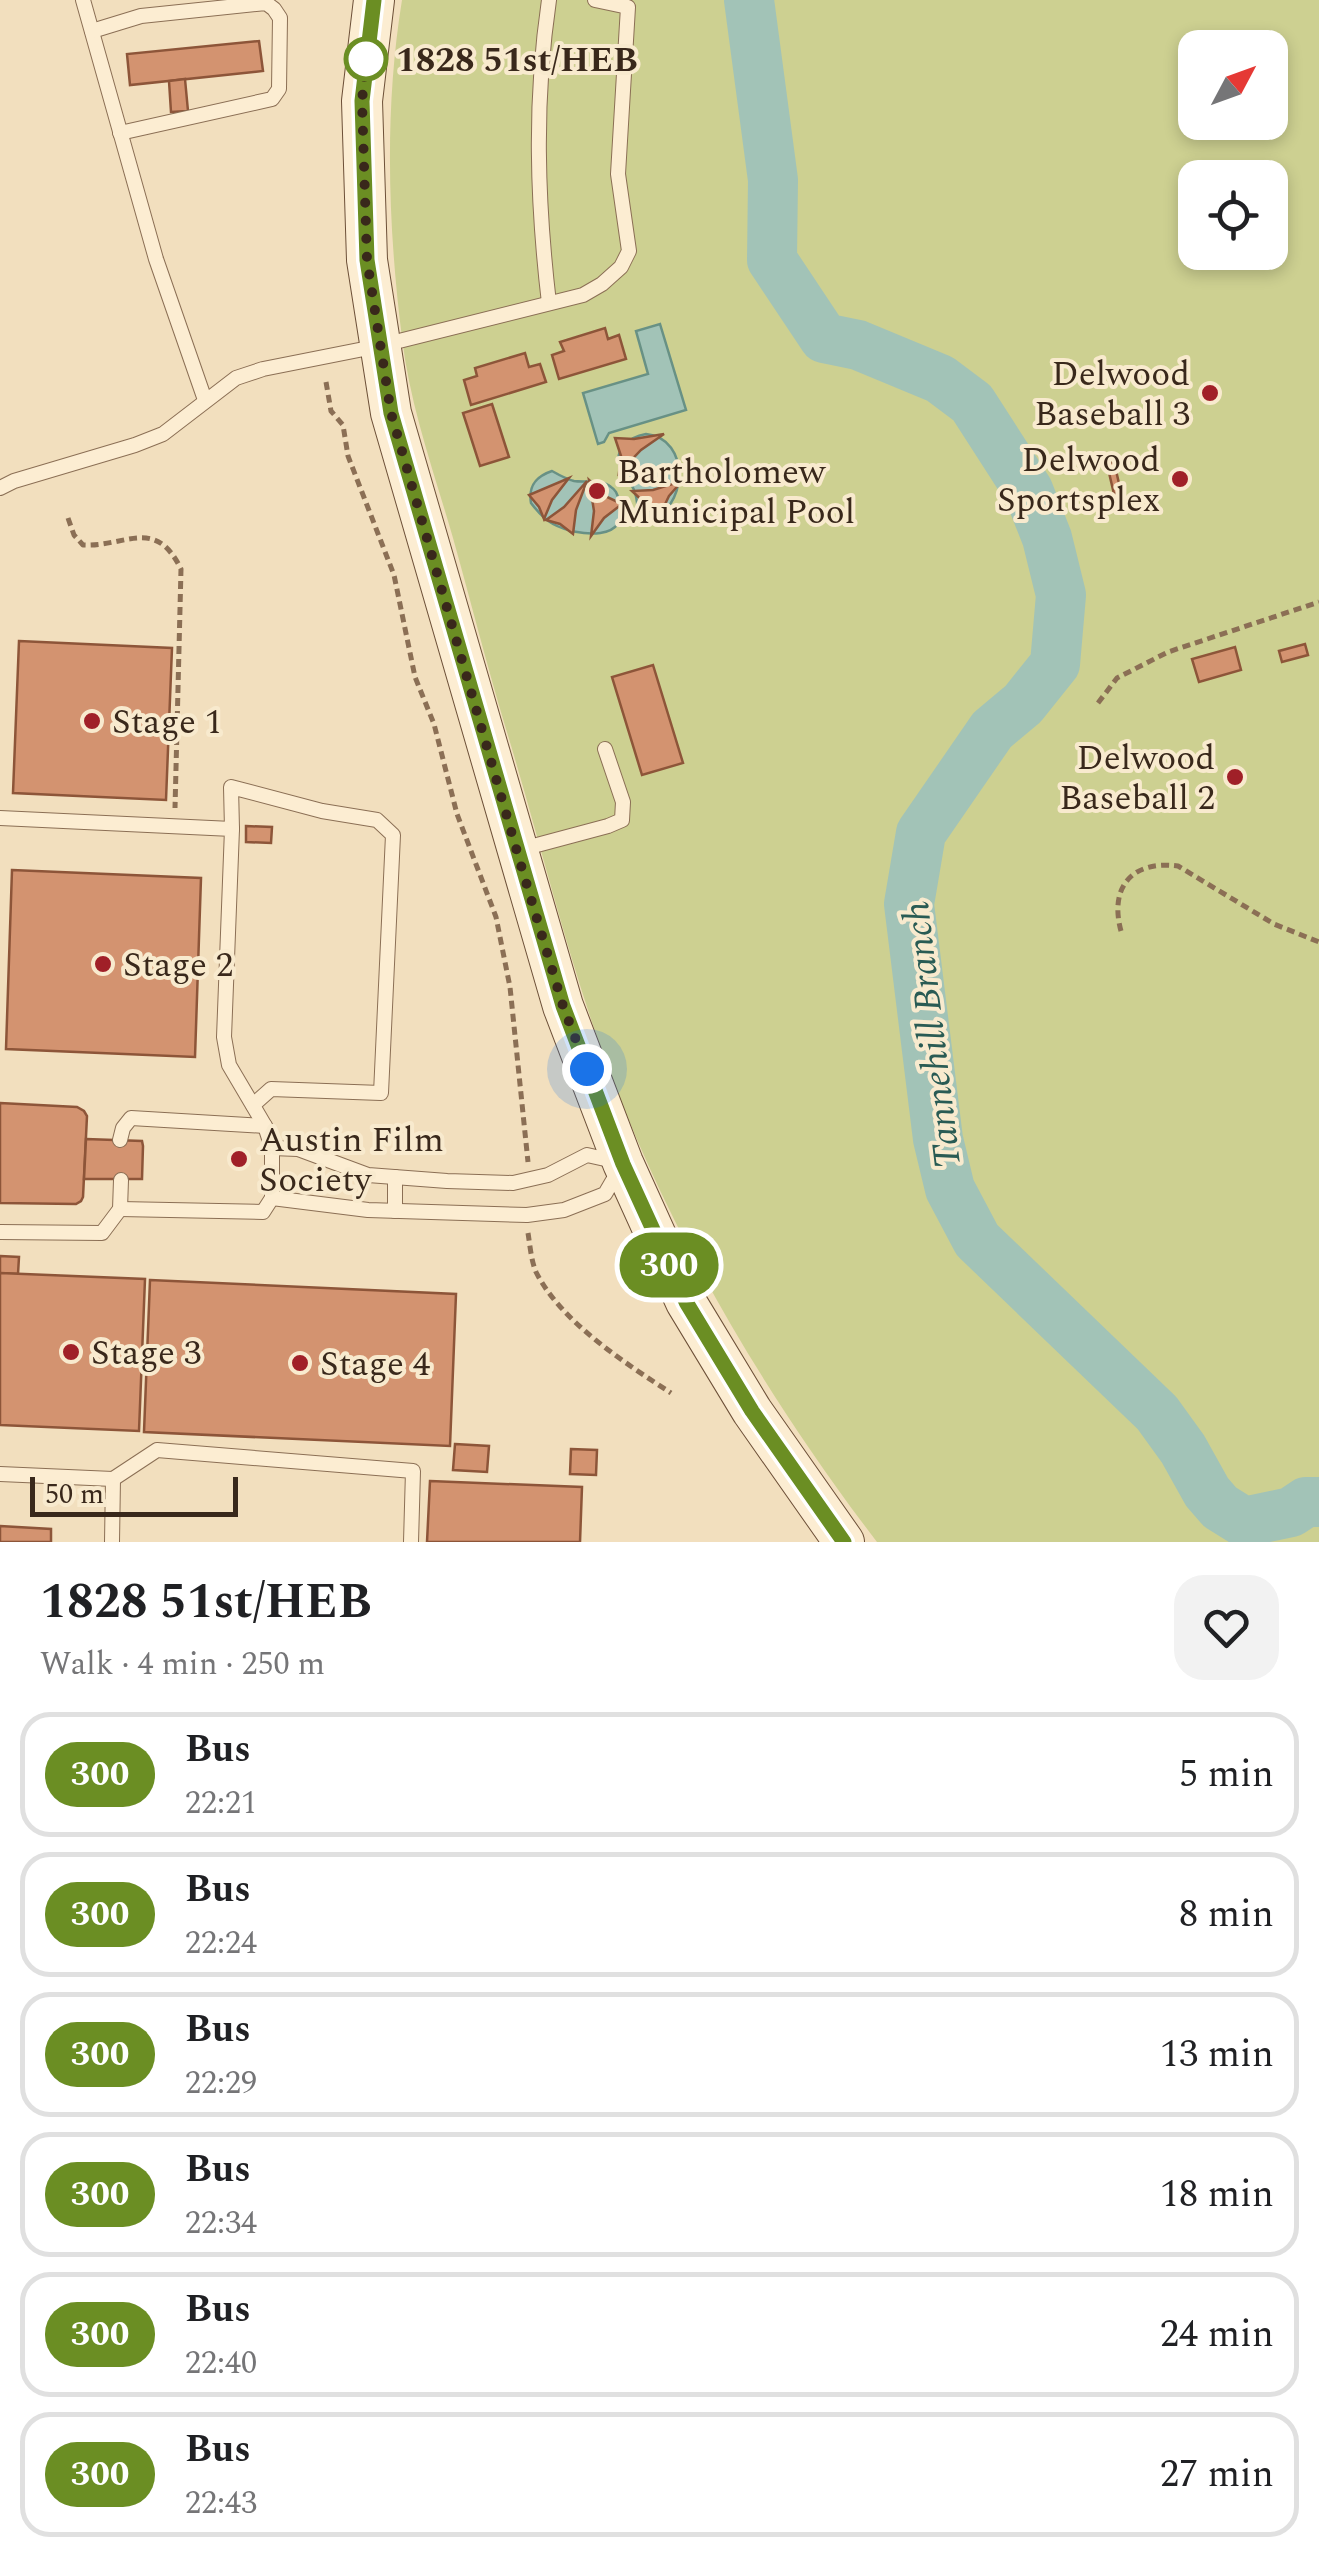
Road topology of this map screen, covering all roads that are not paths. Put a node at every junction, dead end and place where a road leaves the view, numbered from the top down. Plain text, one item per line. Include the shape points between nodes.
1 (84, 0) edge
2 (374, 0) edge
3 (548, 0) edge
4 (596, 0) edge
5 (92, 32) junction
6 (120, 134) junction
7 (549, 303) junction
8 (379, 346) junction
9 (206, 400) junction
10 (0, 488) edge
11 (605, 749) dead end
12 (0, 818) edge
13 (232, 829) junction
14 (517, 851) junction
15 (252, 1104) junction
16 (265, 1126) junction
17 (120, 1140) dead end
18 (272, 1148) junction
19 (623, 1164) junction
20 (395, 1177) junction
21 (121, 1180) dead end
22 (272, 1198) junction
23 (120, 1209) junction
24 (395, 1210) junction
25 (0, 1232) edge
26 (0, 1474) edge
27 (113, 1479) junction
28 (112, 1542) edge
29 (412, 1542) edge
30 (844, 1542) edge

1 - 5 lane
2 - 8 main road via 362,101 367,260
3 - 7 lane via 537,162
4 - 7 lane via 628,7 618,174 629,251 602,284
5 - 6 lane
5 - 6 lane via 141,16 266,3 280,18 279,89 272,99
6 - 9 lane
7 - 8 lane
8 - 9 lane via 236,378
8 - 14 main road via 391,413
9 - 10 lane via 163,434
11 - 14 lane via 624,802 622,820
12 - 13 lane
13 - 15 lane via 224,1036 229,1065
13 - 15 lane via 230,787 377,820 392,834 382,1093 271,1090
14 - 19 main road via 563,1006
15 - 16 lane
16 - 17 lane via 132,1118
16 - 18 lane
18 - 20 lane
18 - 22 lane
19 - 20 lane via 587,1155 548,1175 512,1182
19 - 24 lane via 606,1194 564,1210
19 - 30 main road via 686,1302
20 - 24 lane
21 - 23 lane
22 - 23 lane via 264,1212
22 - 24 lane
23 - 25 lane via 102,1233
26 - 27 lane
27 - 28 lane
27 - 29 lane via 156,1450 413,1471

